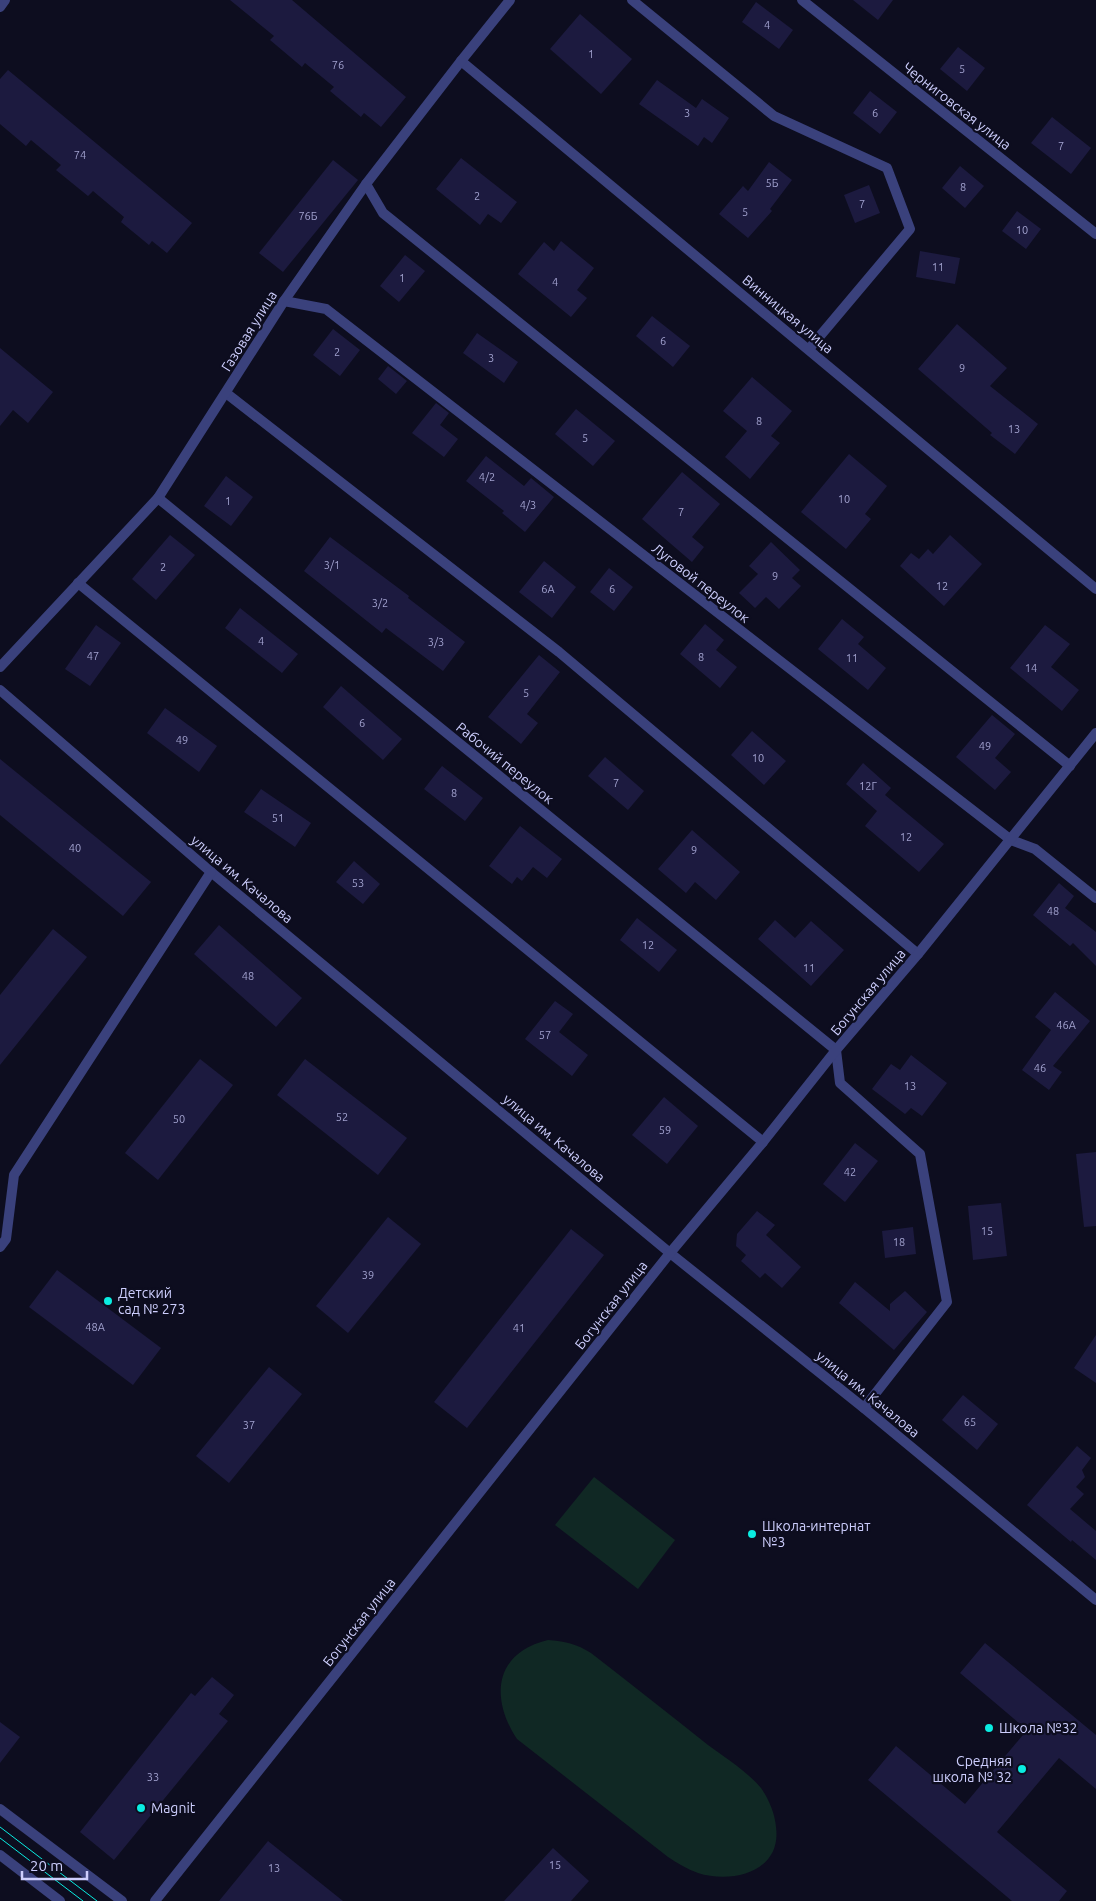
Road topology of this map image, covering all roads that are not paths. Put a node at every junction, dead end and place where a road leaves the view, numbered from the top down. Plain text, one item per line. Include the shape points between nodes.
1 (5, 0) edge
2 (510, 0) edge
3 (632, 0) edge
4 (802, 0) edge
5 (0, 7) edge
6 (460, 60) junction
7 (366, 184) junction
8 (1096, 234) edge
9 (284, 301) junction
10 (809, 350) junction
11 (226, 393) junction
12 (158, 498) junction
13 (78, 583) junction
14 (1096, 589) edge
15 (0, 667) edge
16 (0, 690) edge
17 (1096, 733) edge
18 (1070, 766) junction
19 (1011, 840) junction
20 (211, 872) junction
21 (1096, 898) edge
22 (918, 954) junction
23 (836, 1050) junction
24 (763, 1142) junction
25 (0, 1247) edge
26 (670, 1253) junction
27 (864, 1408) junction
28 (1096, 1600) edge
29 (0, 1809) edge
30 (0, 1855) edge
31 (60, 1901) edge
32 (122, 1901) edge
33 (155, 1901) edge

1 - 5 street
2 - 6 street, Газовая улица
3 - 10 street via 774,116 886,168 910,228
4 - 8 street, Черниговская улица
6 - 7 street, Газовая улица
6 - 10 street, Винницкая улица
7 - 9 street, Газовая улица
7 - 18 street via 383,213
9 - 11 street, Газовая улица
9 - 19 street, Луговой переулок via 326,309
10 - 14 street, Винницкая улица
11 - 12 street, Газовая улица
11 - 22 street via 558,652
12 - 13 street, Газовая улица
12 - 23 street, Рабочий переулок
13 - 15 street, Газовая улица
13 - 24 street
16 - 20 street, улица им. Качалова
17 - 18 street, Богунская улица
18 - 19 street, Богунская улица
19 - 21 street, Луговой переулок via 1035,849
19 - 22 street, Богунская улица
20 - 25 street via 14,1175 6,1239
20 - 26 street, улица им. Качалова
22 - 23 street, Богунская улица
23 - 24 street, Богунская улица
23 - 27 street via 840,1083 920,1154 947,1302
24 - 26 street, Богунская улица
26 - 27 street, улица им. Качалова
26 - 33 street, Богунская улица
27 - 28 street, улица им. Качалова
29 - 32 street
30 - 31 street

